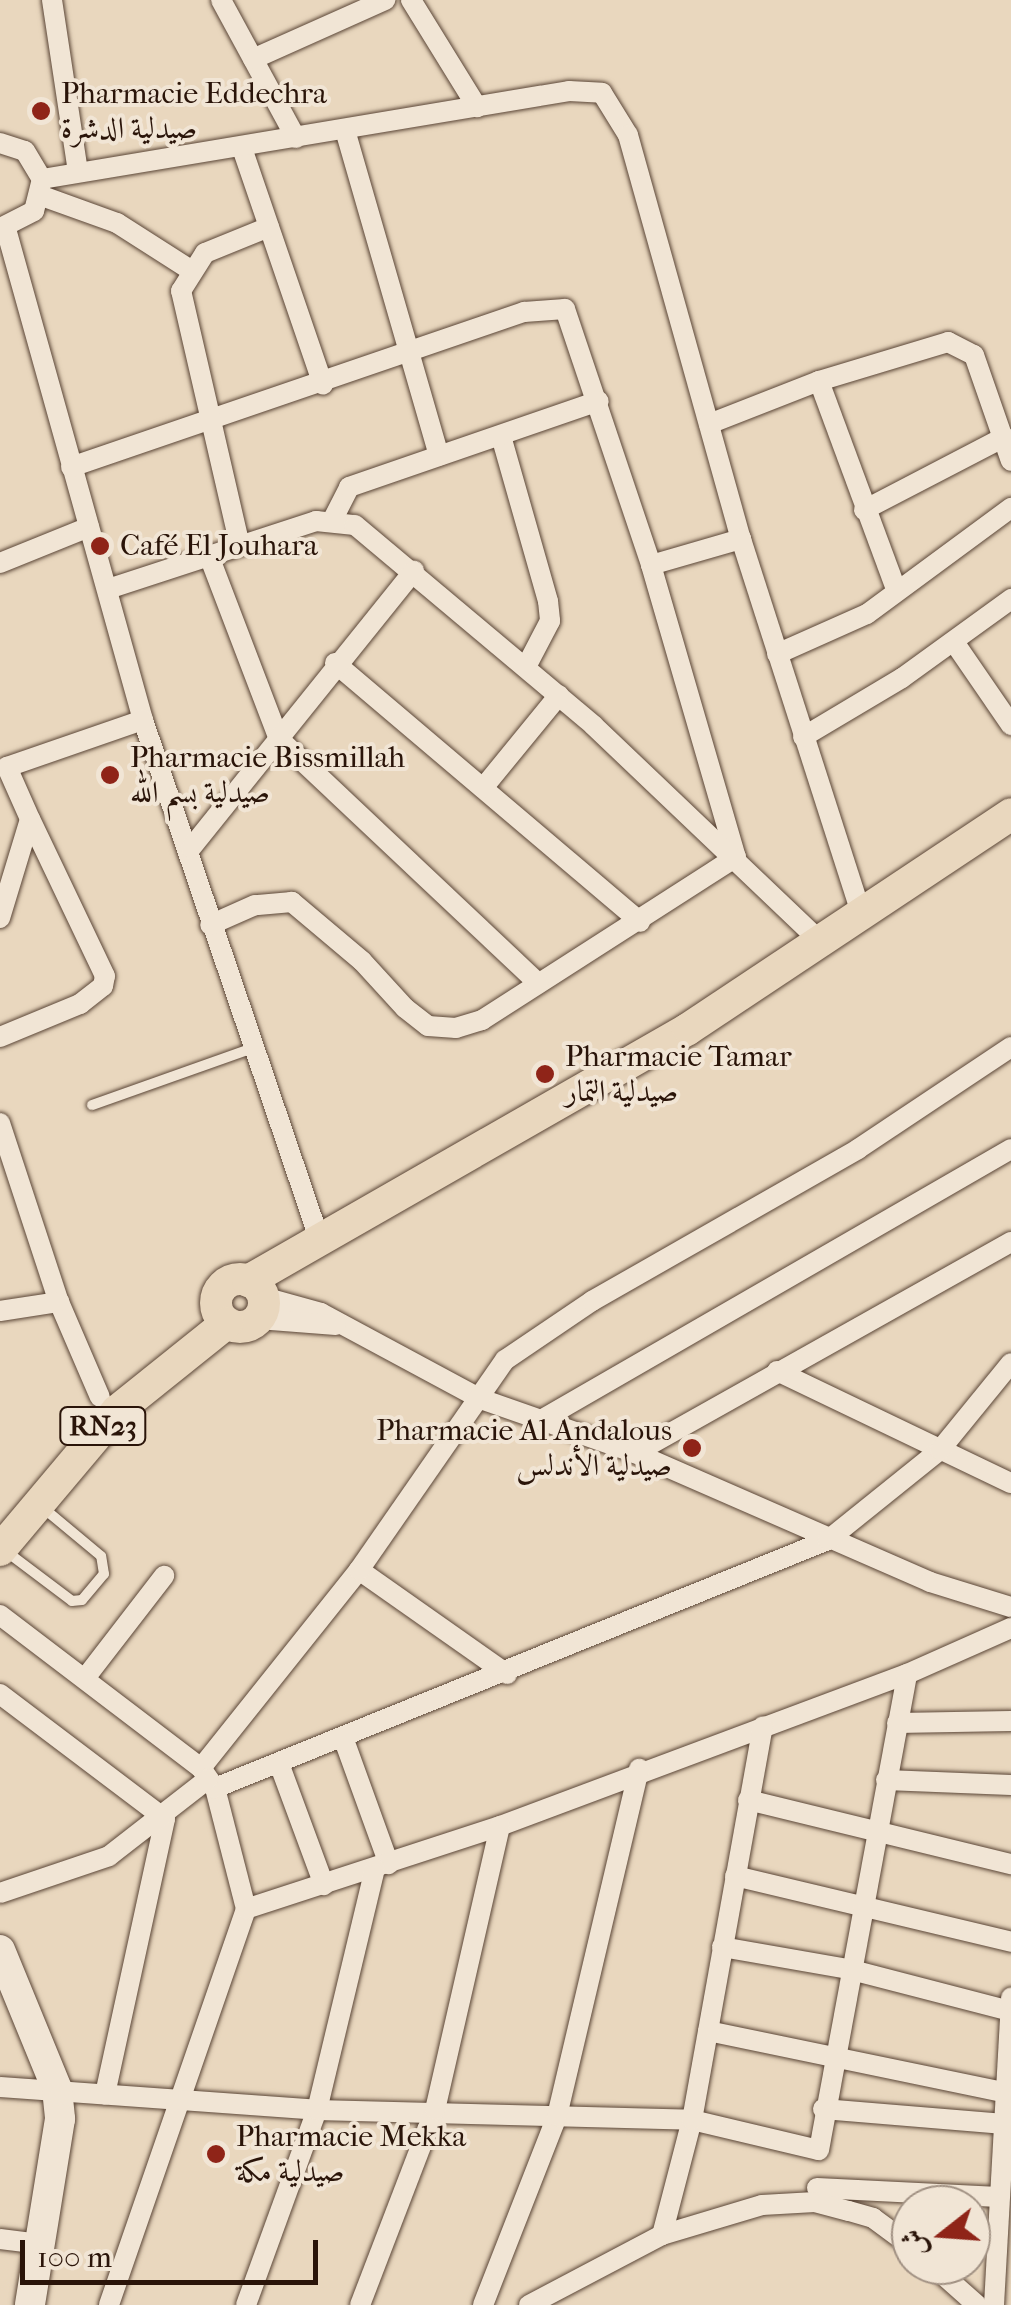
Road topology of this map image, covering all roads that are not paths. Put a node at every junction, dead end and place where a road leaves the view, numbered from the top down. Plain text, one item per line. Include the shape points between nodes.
1 (52, 0) edge
2 (221, 0) edge
3 (385, 0) edge
4 (411, 0) edge
5 (253, 59) junction
6 (477, 108) junction
7 (344, 130) junction
8 (296, 138) junction
9 (0, 143) edge
10 (242, 148) junction
11 (78, 171) junction
12 (42, 188) junction
13 (268, 227) junction
14 (3, 229) edge
15 (190, 269) junction
16 (410, 351) junction
17 (819, 381) junction
18 (323, 384) junction
19 (599, 400) junction
20 (1004, 421) edge
21 (709, 424) junction
22 (208, 425) junction
23 (501, 436) junction
24 (439, 456) junction
25 (1011, 461) edge
26 (72, 467) junction
27 (1011, 508) edge
28 (864, 510) junction
29 (333, 519) junction
30 (89, 527) junction
31 (741, 539) junction
32 (240, 546) junction
33 (209, 556) junction
34 (0, 563) edge
35 (651, 565) junction
36 (414, 571) junction
37 (108, 589) junction
38 (896, 589) junction
39 (1011, 598) edge
40 (954, 642) junction
41 (777, 654) junction
42 (335, 663) junction
43 (526, 667) junction
44 (559, 695) junction
45 (143, 720) junction
46 (1011, 725) edge
47 (803, 737) junction
48 (279, 739) junction
49 (3, 768) edge
50 (483, 788) junction
51 (1011, 814) edge
52 (30, 820) junction
53 (190, 848) junction
54 (736, 857) junction
55 (862, 915) junction
56 (0, 918) edge
57 (640, 922) junction
58 (210, 926) junction
59 (821, 942) junction
60 (538, 982) junction
61 (0, 1037) edge
62 (1011, 1047) edge
63 (253, 1048) junction
64 (92, 1105) dead end
65 (0, 1123) edge
66 (1011, 1150) edge
67 (1011, 1242) edge
68 (310, 1247) junction
69 (59, 1302) junction
70 (246, 1303) junction
71 (0, 1311) edge
72 (1011, 1364) edge
73 (778, 1372) junction
74 (100, 1397) junction
75 (481, 1399) junction
76 (543, 1419) junction
77 (940, 1450) junction
78 (635, 1453) junction
79 (1011, 1484) edge
80 (36, 1503) junction
81 (1, 1539) edge
82 (828, 1540) junction
83 (359, 1570) junction
84 (164, 1576) dead end
85 (1011, 1607) edge
86 (0, 1615) edge
87 (1011, 1628) edge
88 (507, 1674) junction
89 (906, 1674) junction
90 (86, 1677) junction
91 (0, 1694) edge
92 (1011, 1721) edge
93 (897, 1723) junction
94 (763, 1726) junction
95 (344, 1740) junction
96 (280, 1766) junction
97 (638, 1769) junction
98 (208, 1778) junction
99 (886, 1780) junction
100 (1011, 1785) edge
101 (748, 1800) junction
102 (165, 1819) junction
103 (500, 1826) junction
104 (875, 1834) junction
105 (1011, 1864) edge
106 (382, 1866) junction
107 (735, 1876) junction
108 (324, 1885) junction
109 (0, 1893) edge
110 (861, 1906) junction
111 (246, 1909) junction
112 (1011, 1942) edge
113 (722, 1946) junction
114 (0, 1950) edge
115 (848, 1969) junction
116 (1011, 1996) edge
117 (1010, 2011) edge
118 (1010, 2025) edge
119 (708, 2031) junction
120 (836, 2053) junction
121 (0, 2087) edge
122 (57, 2089) junction
123 (1010, 2094) edge
124 (105, 2096) junction
125 (180, 2100) junction
126 (823, 2109) junction
127 (317, 2110) junction
128 (435, 2110) junction
129 (557, 2116) junction
130 (692, 2120) junction
131 (1004, 2124) junction
132 (819, 2150) junction
133 (1006, 2165) edge
134 (816, 2195) junction
135 (999, 2197) junction
136 (891, 2231) edge
137 (662, 2235) junction
138 (0, 2240) edge
139 (1005, 2243) edge
140 (40, 2244) junction
141 (954, 2285) edge
142 (1000, 2296) edge
143 (30, 2305) edge
144 (109, 2305) edge
145 (246, 2305) edge
146 (360, 2305) edge
147 (482, 2305) edge
148 (529, 2305) edge
149 (977, 2305) edge

1 - 11 street
2 - 5 street
3 - 5 street
4 - 6 street
5 - 8 street
6 - 7 street
6 - 21 street via 569,91 602,92 617,108
7 - 8 street
7 - 16 street
8 - 10 street
9 - 12 street via 25,151
10 - 11 street
10 - 13 street
11 - 12 street
12 - 14 street via 34,212
12 - 15 street via 117,222
13 - 15 street via 205,252
13 - 18 street
14 - 26 street
15 - 22 street via 182,316
16 - 18 street
16 - 19 street via 558,305 576,327
16 - 24 street
17 - 20 street via 917,349 962,344 974,355
17 - 21 street
17 - 28 street
18 - 22 street
19 - 23 street
19 - 35 street
20 - 25 street
20 - 28 street
21 - 31 street
22 - 26 street
22 - 32 street
23 - 24 street
23 - 43 street via 548,601 550,622
24 - 29 street via 349,487
26 - 30 street
27 - 38 street
28 - 38 street
29 - 32 street
29 - 36 street via 354,524
30 - 34 street
30 - 37 street
31 - 35 street
31 - 41 street
32 - 33 street
33 - 37 street
33 - 48 street
35 - 54 street
36 - 42 street
36 - 43 street
37 - 45 street
38 - 41 street via 848,625
39 - 40 street
40 - 46 street
40 - 47 street
41 - 47 street
42 - 48 street
42 - 50 street
43 - 44 street
44 - 50 street
44 - 54 street
45 - 49 street
45 - 53 street
47 - 55 street
48 - 53 street
48 - 60 street
49 - 52 street
50 - 57 street
51 - 55 main road, RN23
52 - 56 street
52 - 61 street via 105,976 103,986 80,1004
53 - 58 street
54 - 57 street
54 - 59 street
55 - 59 main road, RN23
57 - 60 street
58 - 60 street via 255,905 292,902 428,1026 456,1028 482,1020
58 - 63 street
59 - 68 main road, RN23 via 688,1028
62 - 75 street via 858,1148 543,1333 505,1360
63 - 64 lane
63 - 68 street
65 - 69 street
66 - 76 street
67 - 73 street
68 - 70 main road, RN23
69 - 71 street
69 - 74 street
70 - 74 main road, RN23
70 - 75 street via 336,1325
70 - 80 main road, RN23 via 124,1404
72 - 77 street
73 - 77 street
73 - 78 street
74 - 81 main road, RN23
75 - 76 street
75 - 83 street
76 - 78 street
77 - 79 street
77 - 82 street
78 - 82 street
80 - 81 main road, RN23
80 - 81 lane via 100,1556 104,1574 72,1602
82 - 85 street
82 - 88 street
83 - 88 street
83 - 98 street
84 - 90 street
86 - 90 street
87 - 89 street
88 - 95 street
89 - 93 street
89 - 94 street
90 - 98 street
91 - 102 street
92 - 93 street
93 - 99 street
94 - 97 street
94 - 101 street
95 - 96 street
95 - 106 street
96 - 98 street
96 - 108 street
97 - 103 street
97 - 129 street
98 - 102 street
98 - 111 street
99 - 100 street
99 - 104 street
101 - 104 street
101 - 107 street
102 - 109 street via 80,1870
102 - 124 street
103 - 106 street
103 - 128 street
104 - 105 street
104 - 110 street
106 - 108 street
106 - 127 street
107 - 110 street
107 - 113 street
108 - 111 street
110 - 112 street
110 - 115 street
111 - 125 street
113 - 115 street
113 - 119 street
114 - 122 main road
115 - 117 street
115 - 120 street
116 - 117 street
117 - 118 street
118 - 123 street
119 - 120 street
119 - 130 street
120 - 123 street
120 - 126 street
121 - 122 street
122 - 124 street
122 - 140 main road via 53,2182
123 - 131 street
124 - 125 street
125 - 127 street
125 - 144 street
126 - 131 street
126 - 132 street
127 - 128 street
127 - 145 street
128 - 129 street
128 - 146 street
129 - 130 street
129 - 147 street
130 - 132 street
130 - 137 street
131 - 133 street
132 - 134 street
133 - 135 street
134 - 135 street
134 - 136 street
134 - 137 street
135 - 139 street
137 - 148 street
138 - 140 street
139 - 142 street
140 - 143 main road
141 - 149 street

